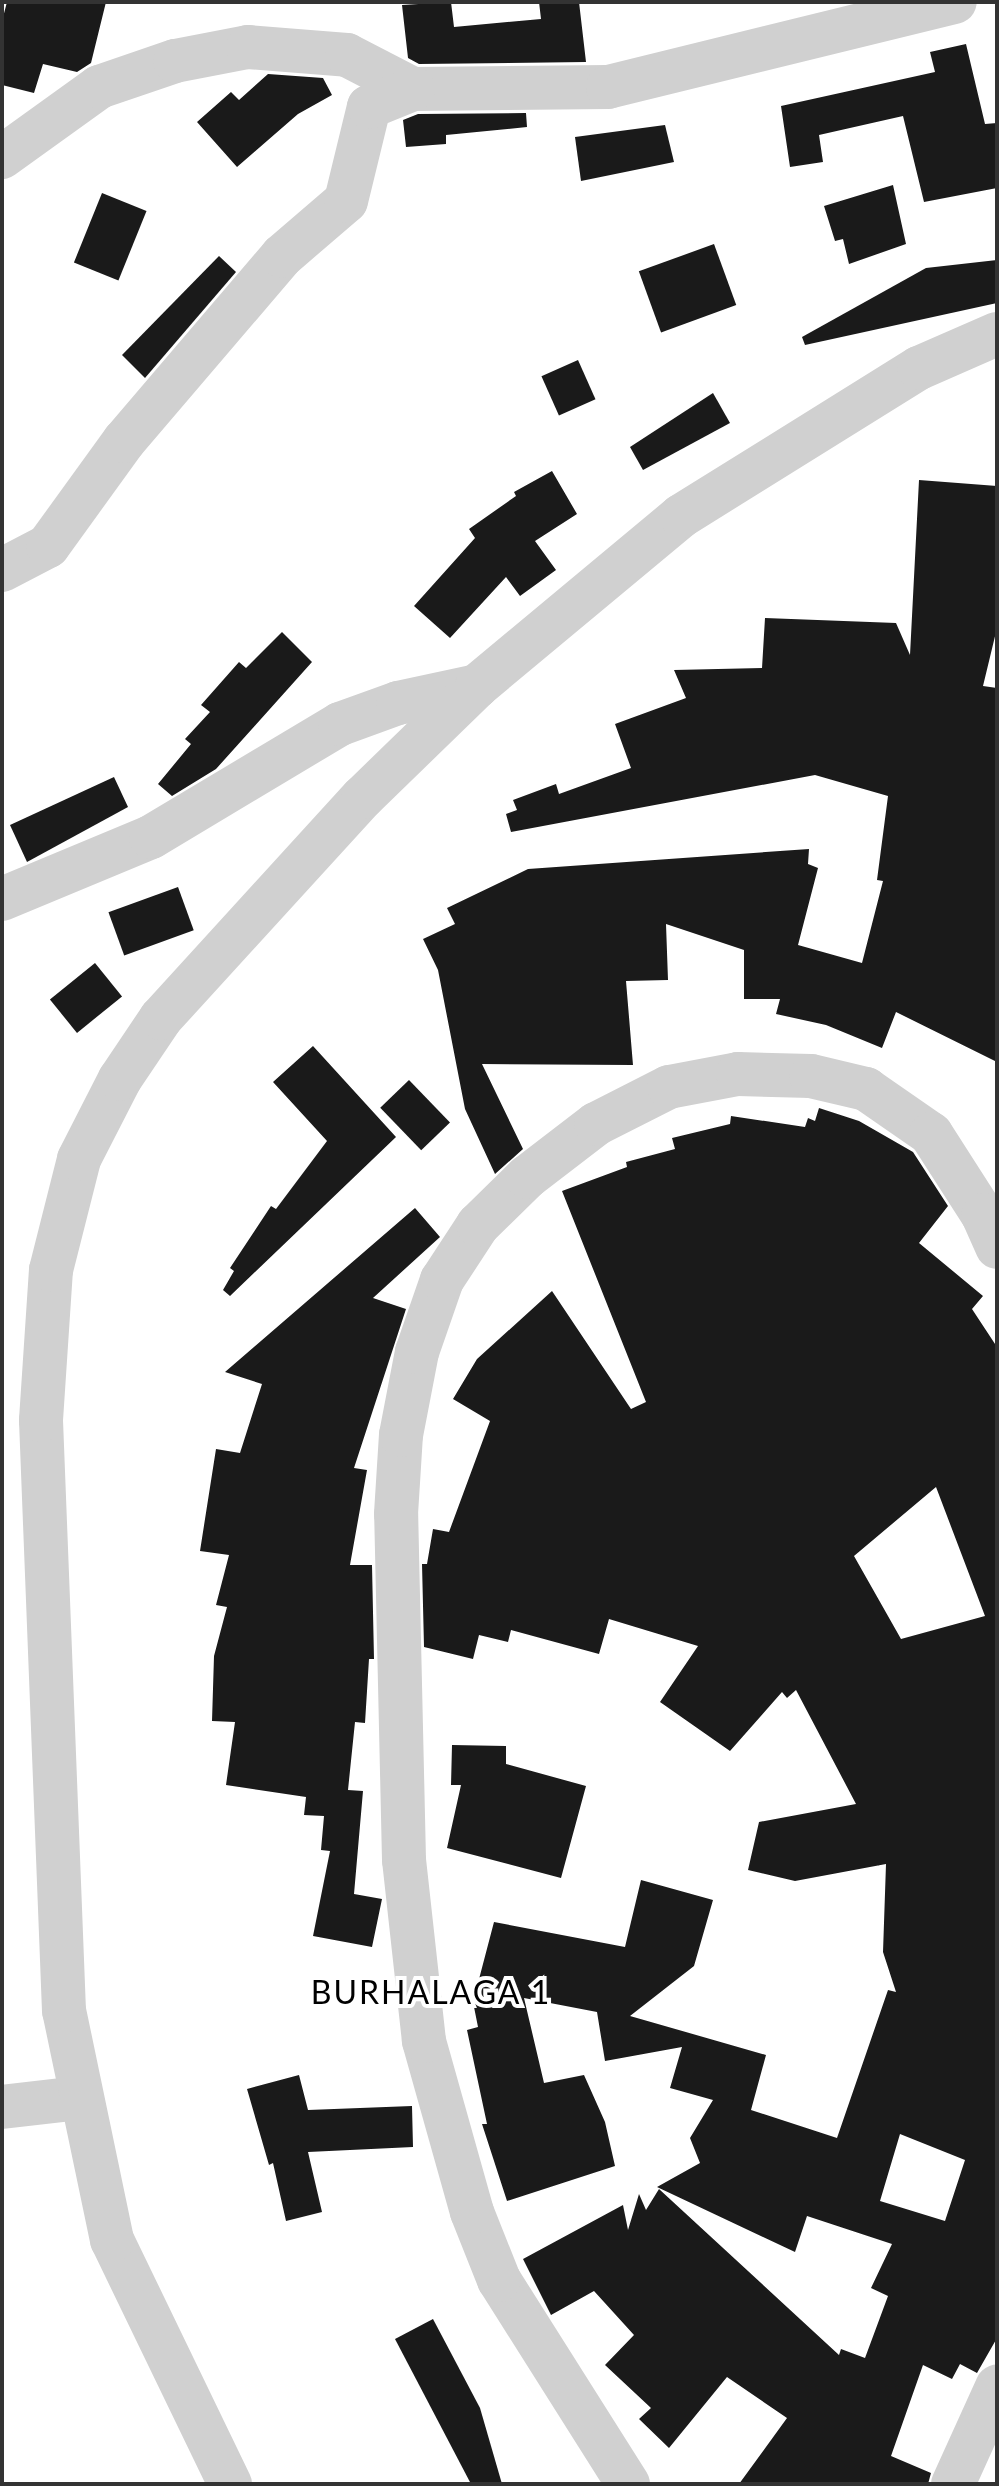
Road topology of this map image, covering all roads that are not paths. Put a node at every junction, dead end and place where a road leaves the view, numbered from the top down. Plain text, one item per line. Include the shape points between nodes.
1 (955, 2) edge
2 (413, 89) junction
3 (2, 157) edge
4 (997, 334) edge
5 (2, 570) edge
6 (477, 686) junction
7 (2, 899) edge
8 (997, 1247) edge
9 (80, 2098) junction
10 (2, 2107) edge
11 (997, 2387) edge
12 (230, 2484) edge
13 (628, 2484) edge
14 (953, 2484) edge

1 - 2 street via 608,87
2 - 3 street via 347,55 248,47 175,61 99,87
2 - 5 street via 369,107 346,201 282,256 124,441 48,546
4 - 6 street via 919,368 681,516
6 - 7 street via 398,703 340,724 151,837
6 - 9 street via 363,797 161,1018 120,1079 79,1159 51,1270 41,1420 64,2011
8 - 13 street via 931,1134 866,1089 811,1076 738,1074 669,1087 596,1124 527,1177 478,1225 442,1280 417,1352 401,1435 396,1514 404,1860 424,2041 472,2212 499,2280
9 - 10 street
9 - 12 street via 112,2240
11 - 14 street

